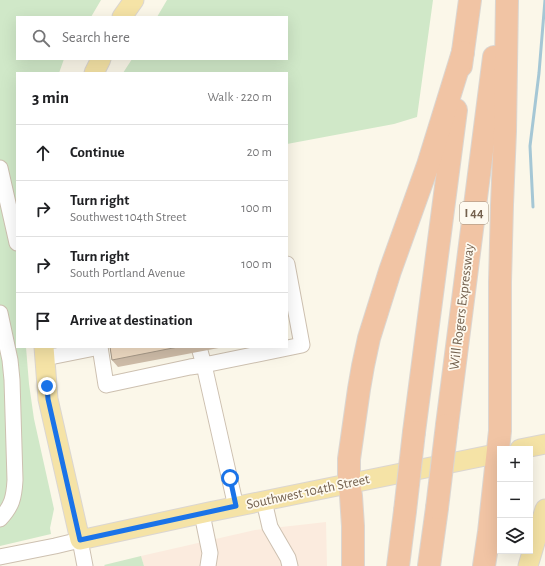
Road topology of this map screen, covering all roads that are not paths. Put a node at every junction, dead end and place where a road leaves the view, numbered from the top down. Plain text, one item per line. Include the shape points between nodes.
1 (134, 0) edge
2 (470, 0) edge
3 (501, 0) edge
4 (507, 0) edge
5 (123, 16) edge
6 (463, 52) junction
7 (100, 60) edge
8 (94, 72) edge
9 (0, 168) edge
10 (16, 239) edge
11 (288, 275) edge
12 (291, 308) edge
13 (0, 313) edge
14 (288, 347) edge
15 (91, 348) edge
16 (100, 348) edge
17 (281, 348) edge
18 (44, 353) edge
19 (202, 359) edge
20 (545, 444) edge
21 (499, 446) edge
22 (533, 446) edge
23 (497, 453) edge
24 (497, 469) edge
25 (349, 483) junction
26 (264, 501) junction
27 (236, 506) junction
28 (545, 509) edge
29 (202, 514) junction
30 (0, 519) edge
31 (541, 536) edge
32 (80, 540) junction
33 (0, 557) edge
34 (22, 559) edge
35 (85, 566) edge
36 (208, 566) edge
37 (290, 566) edge
38 (353, 566) edge
39 (398, 566) edge
40 (430, 566) edge
41 (484, 566) edge
42 (528, 566) edge

1 - 5 main road
2 - 6 highway, I 44
3 - 40 highway, Will Rogers Expressway / I 44, bridge
4 - 21 highway via 500,282
6 - 25 highway via 428,165 369,338 356,404 349,459
6 - 39 highway, I 44, bridge
7 - 8 main road
9 - 10 street
11 - 12 street
12 - 14 street via 302,345
13 - 30 street via 12,380 15,480 12,502
15 - 18 street
16 - 19 street via 106,384
17 - 19 street
18 - 32 main road via 48,399
19 - 27 street
20 - 22 main road
23 - 25 main road, Southwest 104th Street
24 - 41 highway
25 - 26 main road, Southwest 104th Street
25 - 38 highway
26 - 27 main road, Southwest 104th Street
26 - 37 street via 270,527
27 - 29 main road, Southwest 104th Street
28 - 31 main road
29 - 32 main road, Southwest 104th Street
29 - 36 street via 210,553
31 - 42 main road
32 - 34 street, Southwest 104th Street
32 - 35 street
33 - 34 street, Southwest 104th Street

